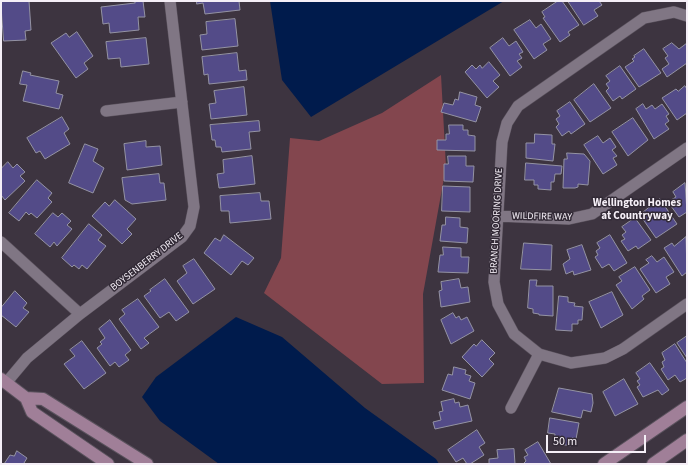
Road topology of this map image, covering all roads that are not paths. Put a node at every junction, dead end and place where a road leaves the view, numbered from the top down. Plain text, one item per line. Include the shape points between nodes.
1 (170, 1) edge
2 (687, 16) edge
3 (182, 102) junction
4 (106, 111) dead end
5 (687, 148) edge
6 (497, 216) junction
7 (1, 242) edge
8 (687, 304) edge
9 (80, 314) junction
10 (539, 354) junction
11 (4, 381) edge
12 (26, 398) junction
13 (687, 407) edge
14 (511, 408) dead end
15 (687, 440) edge
16 (108, 464) edge
17 (147, 464) edge
18 (604, 464) edge
19 (653, 464) edge

1 - 3 street, BOYSENBERRY DRIVE
2 - 6 street, BRANCH MOORING DRIVE via 674,12 644,18 518,106 508,123 502,142
3 - 4 street
3 - 9 street, BOYSENBERRY DRIVE via 194,207 190,226 182,237
5 - 6 street, WILDFIRE WAY via 592,214 569,219
6 - 10 street, BRANCH MOORING DRIVE via 494,282 498,304 514,334
7 - 9 street
8 - 10 street, BRANCH MOORING DRIVE via 623,349 604,358 571,363
9 - 11 street, BOYSENBERRY DRIVE via 27,358
10 - 14 street
11 - 12 street
12 - 16 street via 32,412
12 - 17 street via 43,399
13 - 18 street
15 - 19 street

